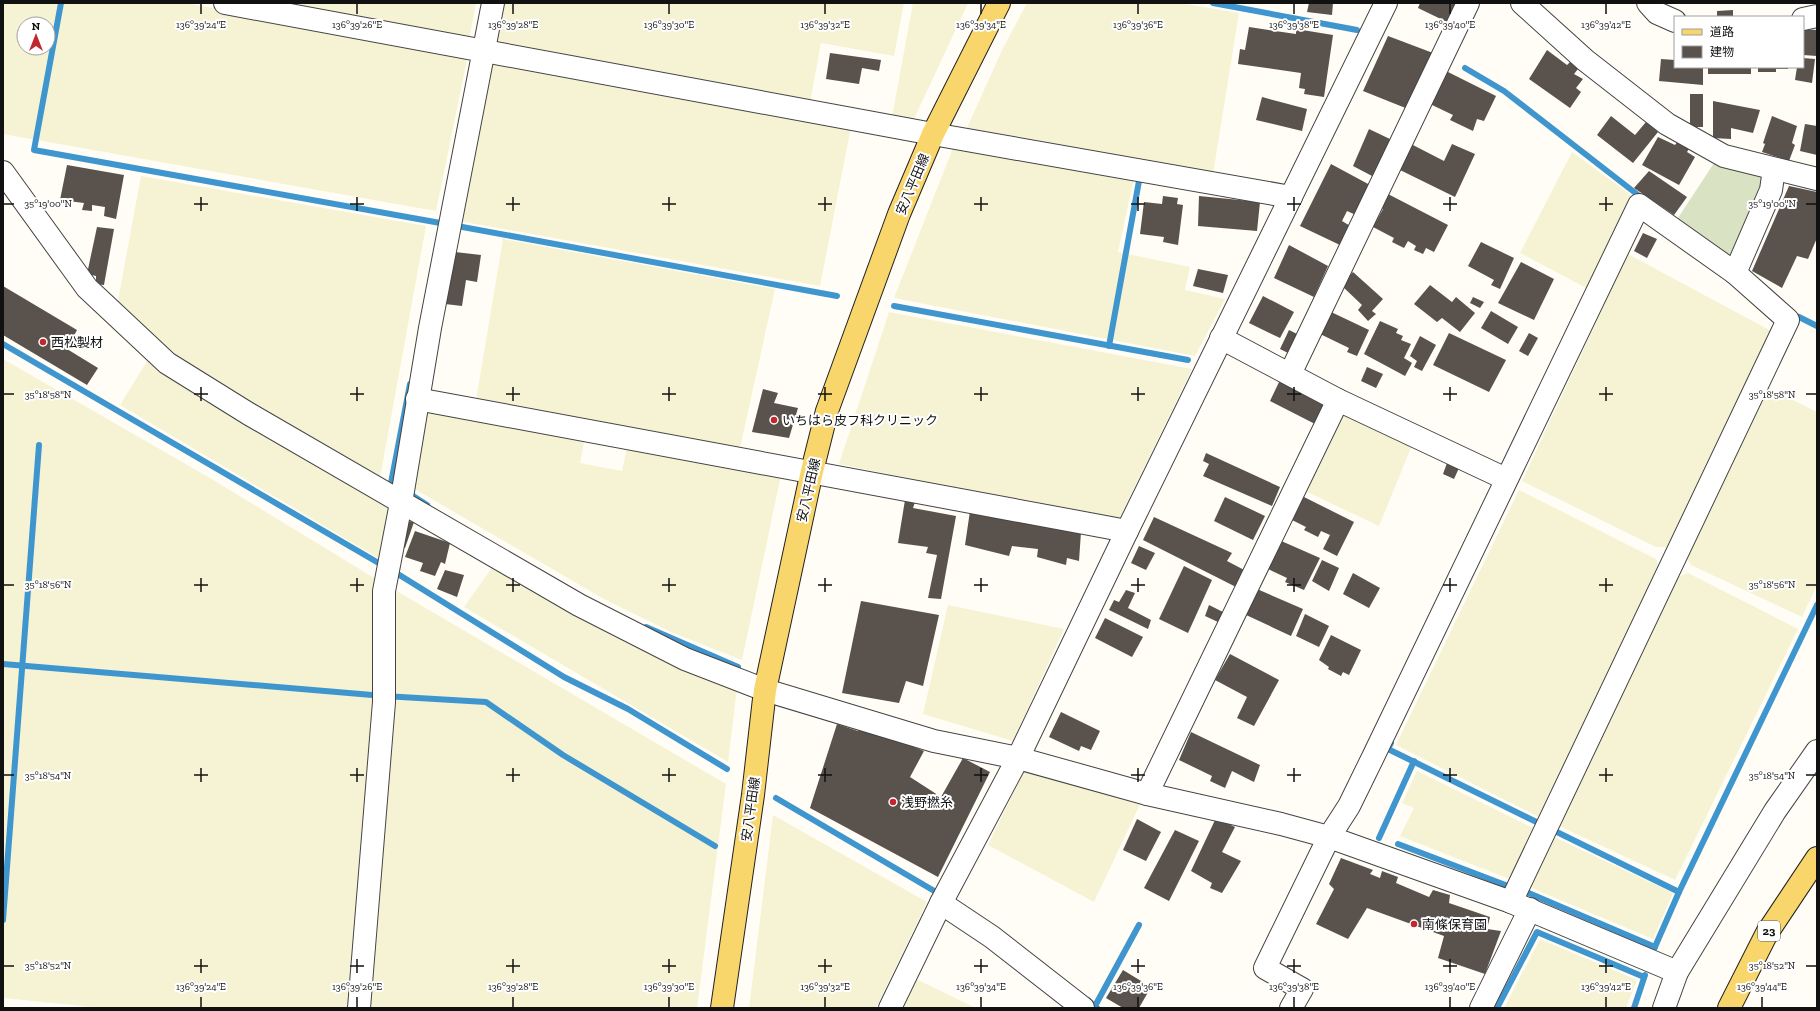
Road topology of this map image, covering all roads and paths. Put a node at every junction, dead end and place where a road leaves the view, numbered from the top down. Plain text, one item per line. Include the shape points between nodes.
1 (225, 3) edge
2 (494, 3) edge
3 (1000, 3) edge
4 (1386, 3) edge
5 (1468, 3) edge
6 (1648, 3) edge
7 (1525, 4) edge
8 (1817, 16) edge
9 (1804, 19) edge
10 (1674, 21) edge
11 (485, 51) junction
12 (933, 134) junction
13 (1774, 169) junction
14 (3, 172) edge
15 (1817, 179) edge
16 (1291, 197) junction
17 (1735, 273) junction
18 (1221, 338) junction
19 (1290, 374) junction
20 (417, 398) junction
21 (1338, 400) junction
22 (812, 471) junction
23 (1506, 480) junction
24 (401, 503) junction
25 (1127, 531) junction
26 (765, 690) junction
27 (1817, 751) edge
28 (1018, 758) junction
29 (1147, 794) junction
30 (1328, 837) junction
31 (1817, 858) edge
32 (941, 903) junction
33 (1520, 905) junction
34 (1677, 972) junction
35 (359, 1008) edge
36 (722, 1008) edge
37 (890, 1008) edge
38 (1083, 1008) edge
39 (1291, 1008) edge
40 (1481, 1008) edge
41 (1664, 1008) edge
42 (1729, 1008) edge

1 - 11 street
2 - 11 street
3 - 12 main road, 安八平田線
4 - 16 street
5 - 19 street
6 - 10 street via 1657,13
7 - 13 street via 1585,60 1667,124 1724,156
8 - 9 street
11 - 12 street
11 - 20 street
12 - 16 street
12 - 22 main road, 安八平田線 via 899,214 827,411
13 - 15 street
13 - 17 street via 1771,190
14 - 24 street via 87,288 167,363
16 - 18 street
17 - 23 street via 1639,205
17 - 33 street via 1788,320
18 - 19 street
18 - 25 street
19 - 21 street
20 - 22 street
20 - 24 street
21 - 23 street
21 - 29 street
22 - 25 street
22 - 26 main road, 安八平田線
23 - 30 street via 1352,799
24 - 26 street via 579,605 685,659
24 - 35 street via 384,591 384,702
25 - 28 street
26 - 28 street via 934,741
26 - 36 main road, 安八平田線 via 753,795
27 - 34 street via 1775,811
28 - 29 street
28 - 32 street
29 - 30 street
30 - 33 street
30 - 39 street via 1265,968 1302,989
31 - 42 main road, 23 via 1767,933
32 - 37 street
32 - 38 street via 992,937
33 - 34 street
33 - 40 street
34 - 41 street

